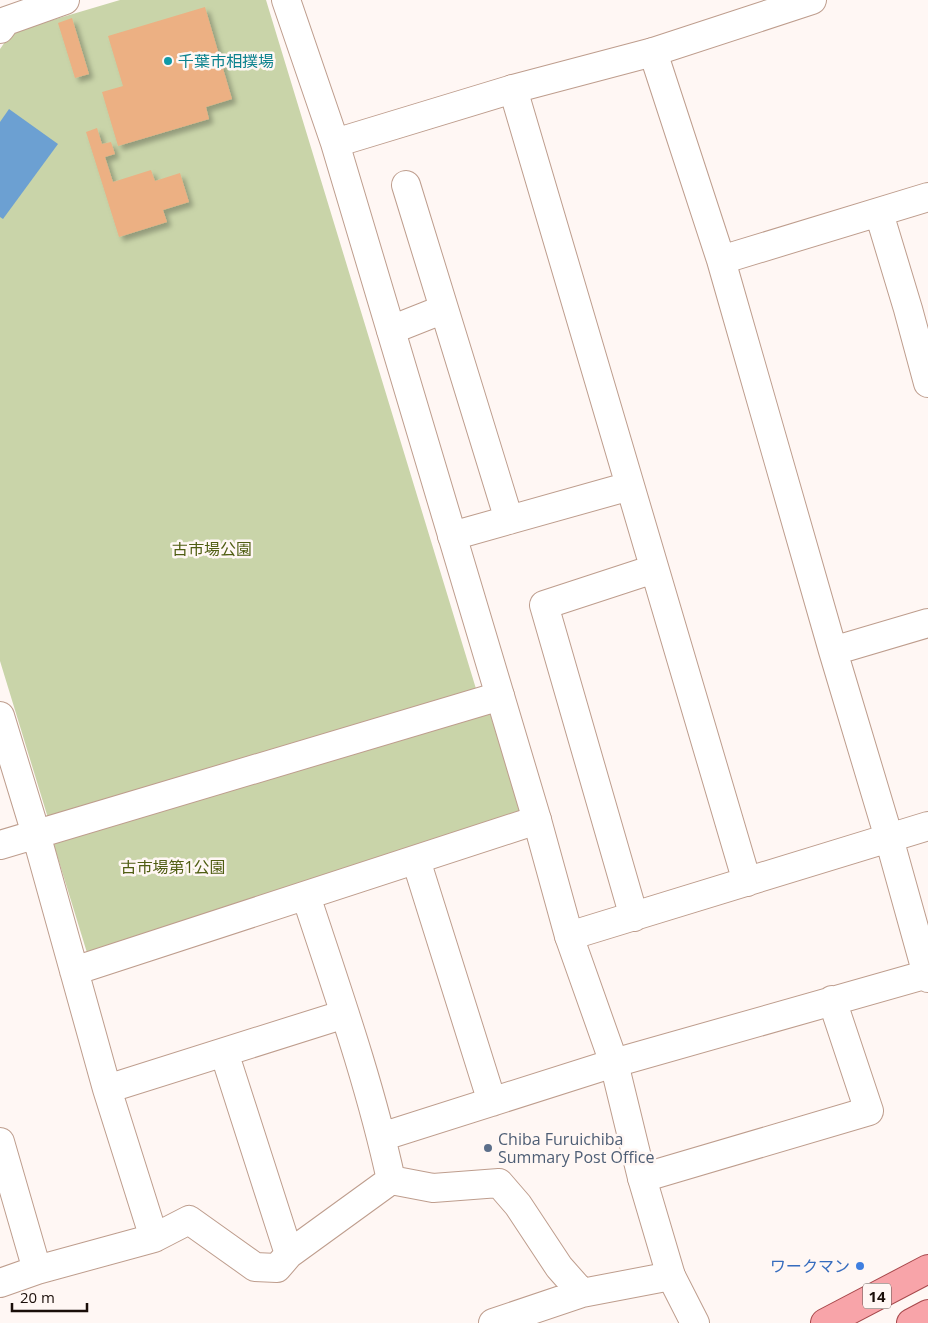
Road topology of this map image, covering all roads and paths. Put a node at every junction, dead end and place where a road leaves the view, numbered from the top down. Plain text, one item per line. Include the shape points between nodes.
1 (64, 0) edge
2 (286, 0) edge
3 (812, 0) edge
4 (0, 29) edge
5 (653, 52) junction
6 (513, 89) junction
7 (335, 143) junction
8 (406, 185) dead end
9 (928, 197) edge
10 (879, 213) junction
11 (721, 260) junction
12 (918, 306) edge
13 (444, 309) junction
14 (391, 330) junction
15 (928, 383) edge
16 (630, 486) junction
17 (509, 520) junction
18 (452, 536) junction
19 (654, 569) junction
20 (928, 623) edge
21 (833, 651) junction
22 (500, 696) junction
23 (0, 716) edge
24 (536, 820) junction
25 (928, 826) edge
26 (36, 834) junction
27 (889, 838) junction
28 (0, 845) edge
29 (416, 860) junction
30 (747, 882) junction
31 (306, 896) junction
32 (634, 917) junction
33 (569, 936) junction
34 (74, 971) junction
35 (927, 976) edge
36 (832, 1000) junction
37 (345, 1014) junction
38 (224, 1052) junction
39 (614, 1063) junction
40 (106, 1089) junction
41 (492, 1102) junction
42 (381, 1136) junction
43 (0, 1142) edge
44 (642, 1178) junction
45 (391, 1180) junction
46 (154, 1238) junction
47 (289, 1254) junction
48 (928, 1269) edge
49 (37, 1270) junction
50 (671, 1276) junction
51 (0, 1283) edge
52 (582, 1293) junction
53 (928, 1314) edge
54 (493, 1323) edge
55 (695, 1323) edge
56 (826, 1323) edge
57 (911, 1323) edge

1 - 4 street via 6,21
2 - 7 street
3 - 5 street
5 - 6 street
5 - 11 street
6 - 7 street
6 - 16 street
7 - 14 street
8 - 13 street
9 - 10 street
10 - 11 street
10 - 12 street
11 - 21 street
12 - 15 street
13 - 14 street
13 - 17 street
14 - 18 street
16 - 17 street
16 - 19 street
17 - 18 street
18 - 22 street
19 - 30 street
19 - 32 street via 544,606
20 - 21 street
21 - 27 street
22 - 24 street
22 - 26 street
23 - 26 street
24 - 29 street
24 - 33 street
25 - 27 street
26 - 28 street
26 - 34 street
27 - 30 street
27 - 35 street
29 - 31 street
29 - 41 street
30 - 32 street
31 - 34 street
31 - 37 street
32 - 33 street
33 - 39 street
34 - 40 street
35 - 36 street
36 - 39 street
36 - 44 street via 870,1112
37 - 38 street
37 - 42 street
38 - 40 street
38 - 47 street
39 - 41 street
39 - 44 street
40 - 46 street
41 - 42 street
42 - 45 street
43 - 49 street
44 - 50 street
45 - 47 street
45 - 52 street via 433,1188 499,1183 518,1205 559,1267
46 - 47 street via 189,1220 255,1267 276,1268
46 - 49 street
48 - 56 main road, 14
49 - 51 street
50 - 52 street
50 - 55 street
52 - 54 street
53 - 57 main road

